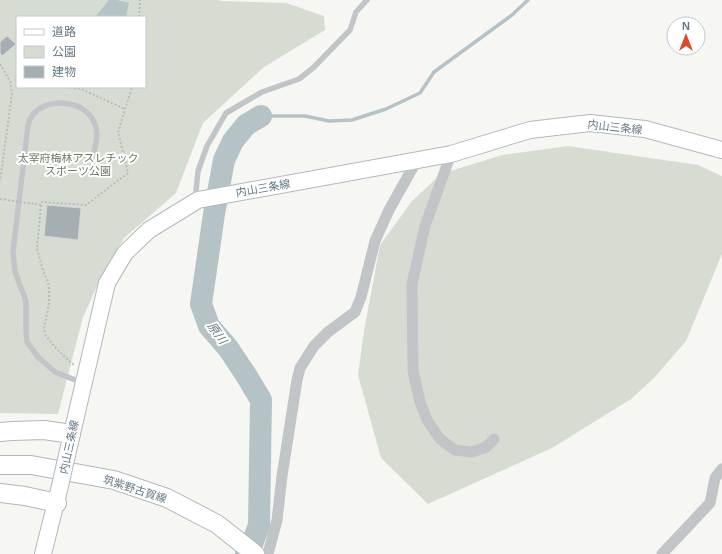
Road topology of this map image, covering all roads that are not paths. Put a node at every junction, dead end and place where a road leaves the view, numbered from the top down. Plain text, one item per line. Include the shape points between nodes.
1 (367, 0) edge
2 (722, 150) edge
3 (94, 153) dead end
4 (451, 154) junction
5 (417, 160) junction
6 (198, 200) junction
7 (84, 377) junction
8 (0, 432) edge
9 (71, 434) junction
10 (494, 439) dead end
11 (0, 465) edge
12 (722, 469) edge
13 (0, 493) edge
14 (58, 494) junction
15 (43, 554) edge
16 (255, 554) edge
17 (268, 554) edge
18 (662, 554) edge

1 - 6 lane via 356,12 350,30 314,68 299,79 262,92 226,113 207,146 198,172
2 - 4 main road, 内山三条線 via 645,130 590,123 530,130
3 - 7 lane via 97,136 95,124 89,113 77,106 51,103 32,116 28,125 13,252 15,272 26,301 26,342 55,372
4 - 5 main road, 内山三条線
4 - 10 street via 425,226 412,284 413,371 427,420 440,439 455,450 472,452 486,447
5 - 6 main road, 内山三条線
5 - 17 street via 388,210 375,241 355,312 314,346 300,368 277,520
6 - 7 main road, 内山三条線 via 149,230 125,253 107,283
7 - 9 main road, 内山三条線
8 - 9 main road via 44,430
9 - 14 main road, 内山三条線, bridge
11 - 16 main road, 筑紫野古賀線 via 31,466 114,480 167,498 217,524
12 - 18 street via 715,478 710,503
13 - 14 main road via 25,496
14 - 15 main road, 内山三条線

